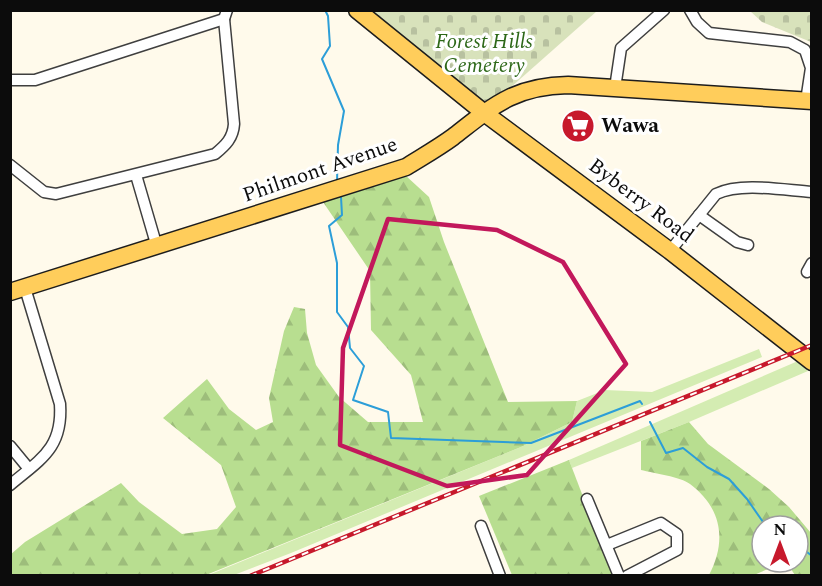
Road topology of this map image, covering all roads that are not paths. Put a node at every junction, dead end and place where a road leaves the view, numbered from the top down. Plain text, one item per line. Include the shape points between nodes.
1 (357, 10) edge
2 (664, 10) edge
3 (690, 10) edge
4 (226, 15) edge
5 (10, 80) edge
6 (615, 88) junction
7 (809, 101) edge
8 (483, 112) junction
9 (10, 165) edge
10 (136, 175) junction
11 (812, 192) edge
12 (699, 215) junction
13 (748, 245) dead end
14 (157, 247) junction
15 (670, 251) junction
16 (18, 290) edge
17 (812, 362) edge
18 (10, 446) edge
19 (29, 469) junction
20 (10, 485) edge
21 (587, 499) dead end
22 (481, 526) dead end
23 (607, 545) junction
24 (500, 576) edge
25 (619, 576) edge
26 (627, 576) edge

1 - 8 main road, Byberry Road
2 - 6 street via 621,48
3 - 7 street via 709,33 790,42 805,50 811,68
4 - 5 street via 34,80
4 - 10 street via 234,124 227,145 215,154
6 - 7 main road, Philmont Avenue
6 - 8 main road, Philmont Avenue via 544,87 507,98
8 - 14 main road, Philmont Avenue via 451,139 406,166
8 - 15 main road, Byberry Road
9 - 10 street via 44,192 56,194
10 - 14 street
11 - 12 street via 725,190 716,194
12 - 13 street via 737,242
12 - 15 street
14 - 16 main road, Philmont Avenue
15 - 17 main road, Byberry Road
16 - 19 street via 61,416 50,451
18 - 19 street
19 - 20 street
21 - 23 street
22 - 24 street
23 - 25 street
23 - 26 street via 661,523 677,534 677,550

